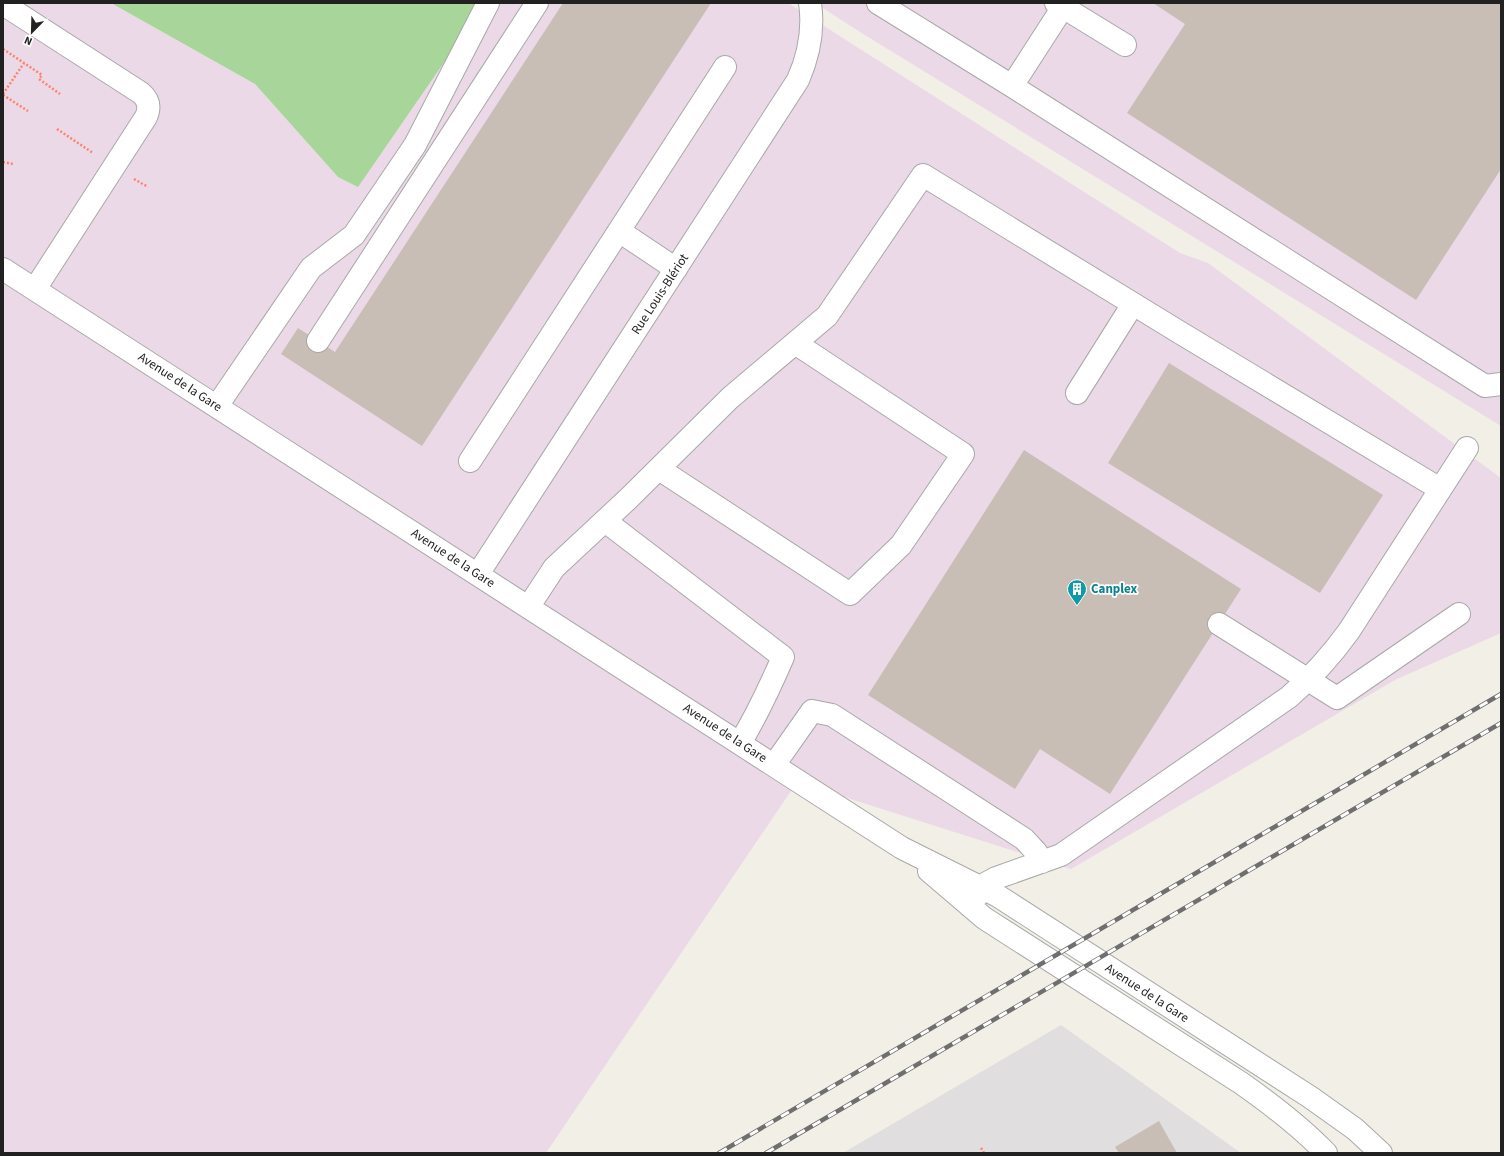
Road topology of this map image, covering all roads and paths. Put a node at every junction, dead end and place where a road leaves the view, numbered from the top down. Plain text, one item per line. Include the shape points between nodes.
1 (488, 3) edge
2 (537, 3) edge
3 (810, 3) edge
4 (878, 3) edge
5 (3, 4) edge
6 (1060, 5) edge
7 (1125, 45) dead end
8 (3, 50) edge
9 (24, 63) junction
10 (725, 67) dead end
11 (1012, 86) junction
12 (3, 94) edge
13 (60, 94) dead end
14 (28, 111) dead end
15 (57, 130) dead end
16 (95, 154) dead end
17 (3, 162) edge
18 (13, 164) dead end
19 (128, 175) dead end
20 (148, 187) dead end
21 (619, 231) junction
22 (354, 235) junction
23 (377, 249) junction
24 (3, 268) edge
25 (676, 268) junction
26 (35, 289) junction
27 (1133, 304) junction
28 (318, 341) dead end
29 (795, 343) junction
30 (1501, 384) edge
31 (1077, 393) dead end
32 (217, 406) junction
33 (1467, 448) dead end
34 (470, 461) dead end
35 (659, 469) junction
36 (1440, 490) junction
37 (605, 521) junction
38 (478, 574) junction
39 (529, 606) junction
40 (1459, 614) dead end
41 (1219, 624) dead end
42 (1308, 680) junction
43 (740, 743) junction
44 (774, 765) junction
45 (902, 848) junction
46 (1042, 862) junction
47 (982, 888) junction
48 (970, 906) junction
49 (981, 1148) dead end
50 (984, 1153) edge
51 (1326, 1153) edge
52 (1381, 1153) edge

1 - 22 street via 415,145
2 - 23 street
3 - 25 street, Rue Louis-Blériot via 810,41 798,80
4 - 11 street
5 - 26 street via 141,93 148,104 146,117
6 - 7 street
6 - 11 street
8 - 9 path
9 - 12 path
9 - 13 path via 42,75 39,79
10 - 21 street
11 - 30 street via 1485,386
12 - 14 path
15 - 16 path
17 - 18 path
19 - 20 path
21 - 25 street
21 - 34 street
22 - 23 street
22 - 32 street via 311,268
23 - 28 street
24 - 26 street, Avenue de la Gare
25 - 38 street, Rue Louis-Blériot
26 - 32 street, Avenue de la Gare
27 - 29 street via 922,175 827,316
27 - 31 street
27 - 36 street
29 - 35 street via 730,398
29 - 35 street via 963,454 901,545 850,594
32 - 38 street, Avenue de la Gare
33 - 36 street
35 - 37 street
36 - 42 street via 1349,631
37 - 39 street via 554,568
37 - 43 street via 783,657 763,702
38 - 39 street, Avenue de la Gare
39 - 43 street, Avenue de la Gare
40 - 42 street via 1336,698
41 - 42 street
42 - 46 street via 1282,701 1062,855
43 - 44 street, Avenue de la Gare
44 - 45 street, Avenue de la Gare
44 - 46 street via 812,711 832,715 1024,839
45 - 47 street, Avenue de la Gare
45 - 48 street, Avenue de la Gare
46 - 47 street via 996,878
47 - 48 street
47 - 52 street, Avenue de la Gare via 1310,1097 1355,1129
48 - 51 street, Avenue de la Gare via 984,918 1241,1083 1287,1116
49 - 50 path

